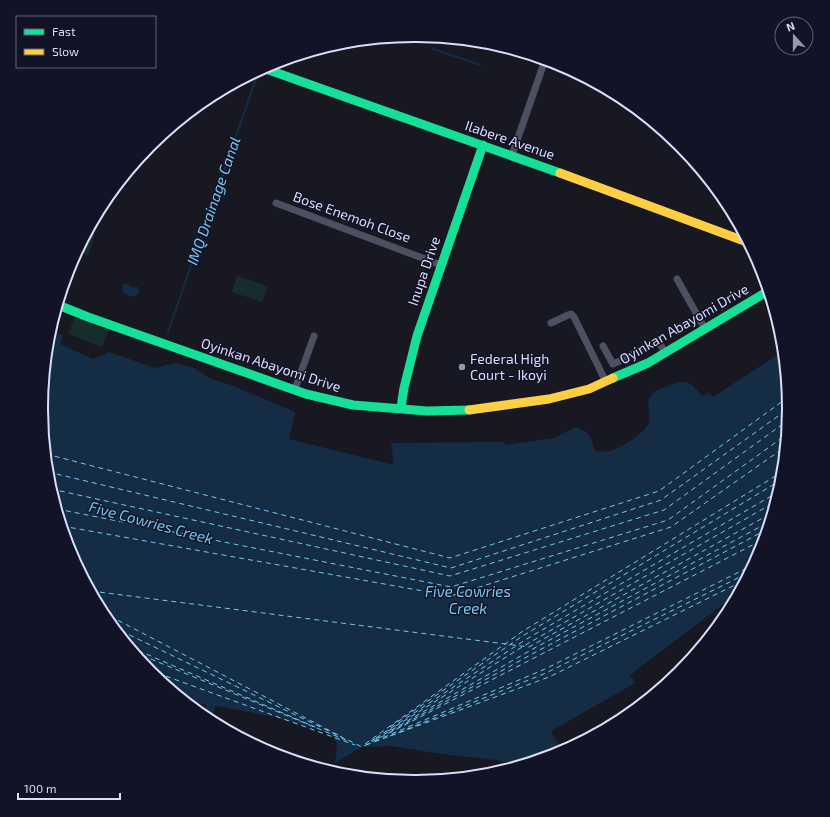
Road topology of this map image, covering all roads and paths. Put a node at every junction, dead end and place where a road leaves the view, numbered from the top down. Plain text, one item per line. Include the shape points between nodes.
1 (543, 65) edge
2 (272, 71) edge
3 (483, 146) junction
4 (512, 155) junction
5 (276, 203) dead end
6 (740, 239) edge
7 (441, 265) junction
8 (677, 279) dead end
9 (763, 294) edge
10 (63, 307) edge
11 (551, 323) dead end
12 (704, 329) junction
13 (314, 336) dead end
14 (603, 346) dead end
15 (665, 353) junction
16 (606, 382) junction
17 (295, 389) junction
18 (401, 408) junction

1 - 4 street
2 - 3 street, Ilabere Avenue
3 - 4 street, Ilabere Avenue
3 - 7 street, Inupa Drive
4 - 6 street, Ilabere Avenue
5 - 7 street, Bose Enemoh Close
7 - 18 street, Inupa Drive via 417,336
8 - 12 street
9 - 12 street, Oyinkan Abayomi Drive
10 - 17 street, Oyinkan Abayomi Drive
11 - 16 street via 571,314 574,317
12 - 15 street, Oyinkan Abayomi Drive
13 - 17 street
14 - 15 street via 613,364 658,340
15 - 16 street, Oyinkan Abayomi Drive
16 - 18 street, Oyinkan Abayomi Drive via 570,394 524,403 455,411
17 - 18 street, Oyinkan Abayomi Drive via 353,405

